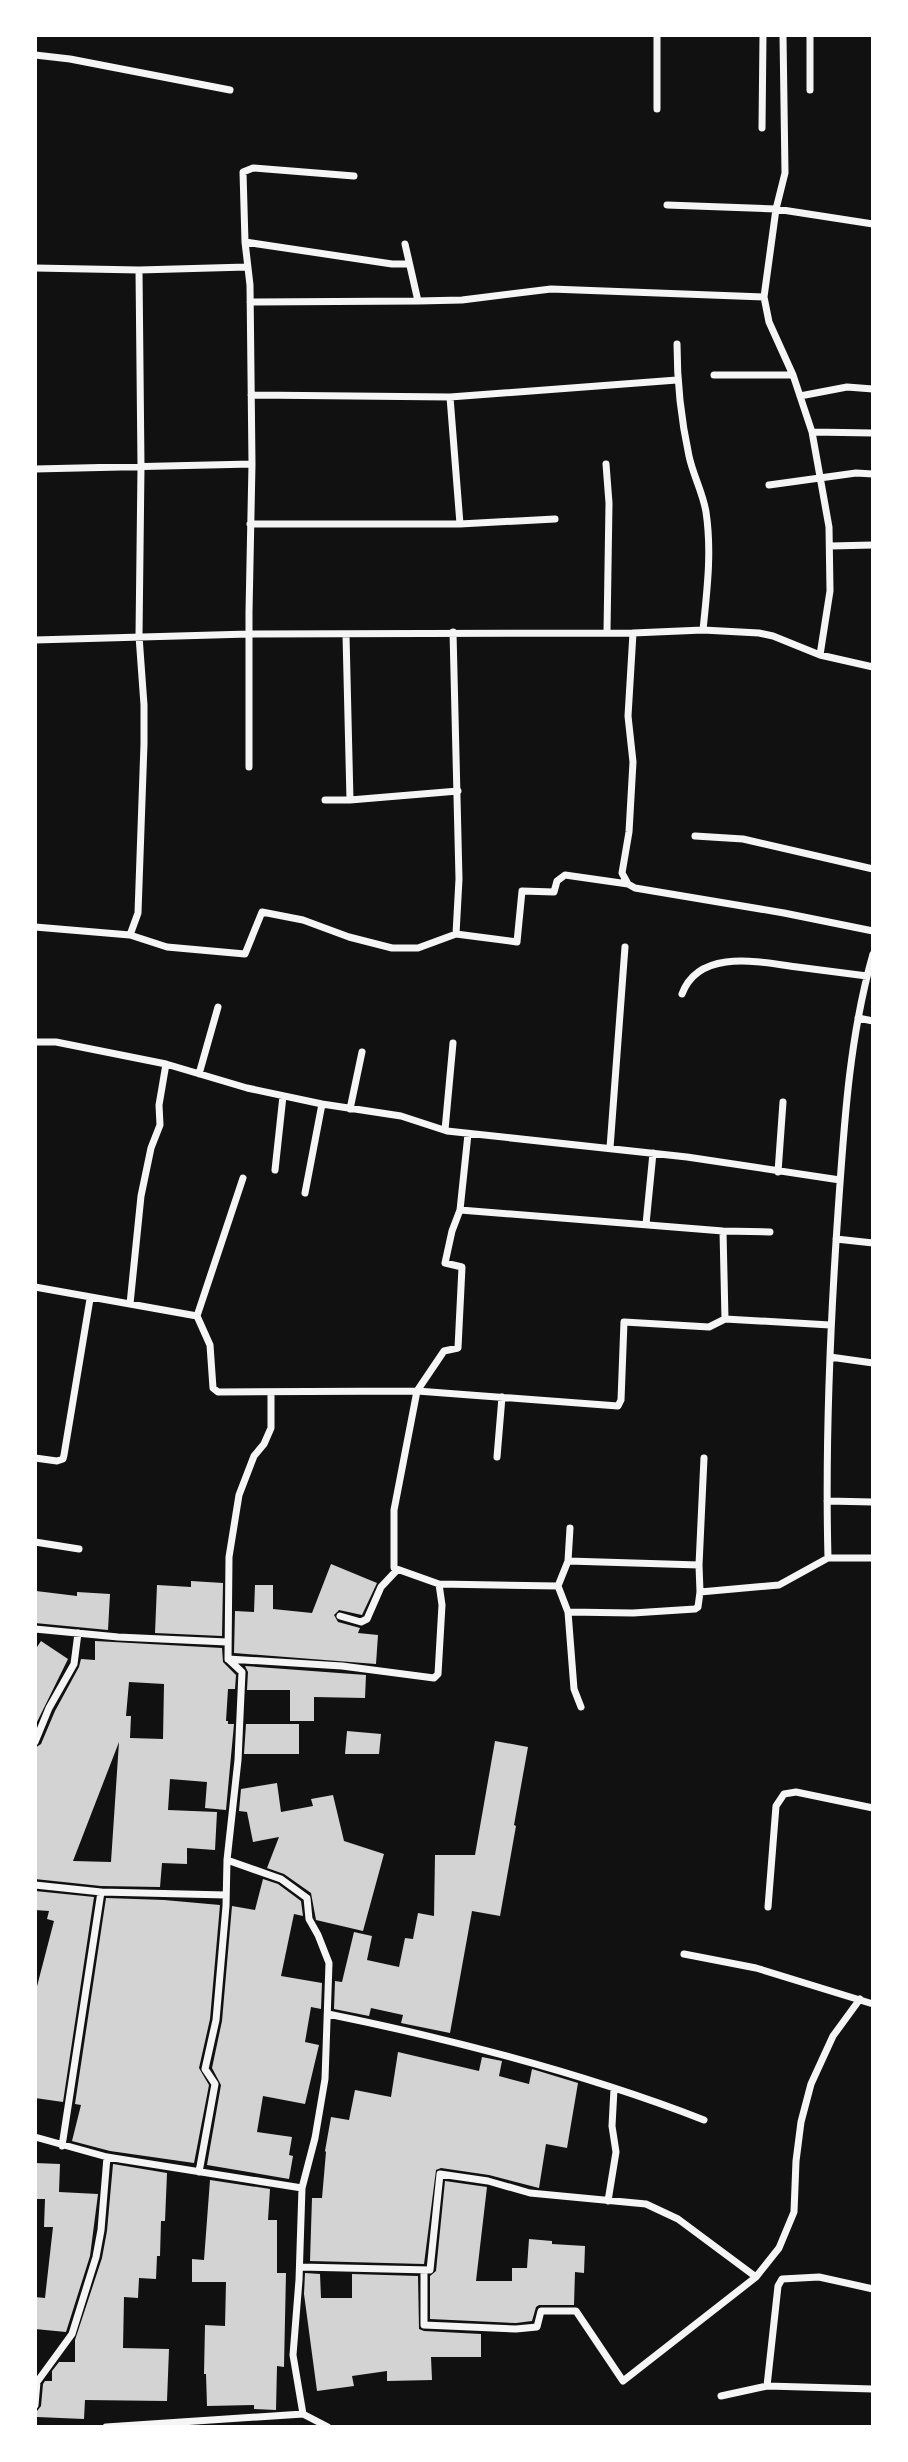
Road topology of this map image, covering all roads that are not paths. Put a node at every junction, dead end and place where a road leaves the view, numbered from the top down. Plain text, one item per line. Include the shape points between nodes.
1 (657, 35) edge
2 (763, 35) edge
3 (783, 35) edge
4 (810, 35) edge
5 (35, 55) edge
6 (230, 90) dead end
7 (810, 90) dead end
8 (657, 108) dead end
9 (762, 128) dead end
10 (354, 176) dead end
11 (667, 205) dead end
12 (776, 209) junction
13 (873, 224) edge
14 (245, 242) junction
15 (405, 244) dead end
16 (409, 264) junction
17 (247, 267) junction
18 (35, 268) edge
19 (139, 270) junction
20 (764, 297) junction
21 (418, 301) junction
22 (250, 302) junction
23 (677, 344) dead end
24 (714, 375) dead end
25 (793, 375) junction
26 (677, 380) junction
27 (873, 389) edge
28 (251, 395) junction
29 (800, 396) junction
30 (450, 397) junction
31 (812, 432) junction
32 (873, 433) edge
33 (252, 464) junction
34 (606, 464) dead end
35 (141, 467) junction
36 (35, 469) edge
37 (873, 474) edge
38 (821, 480) junction
39 (769, 485) dead end
40 (555, 519) dead end
41 (250, 524) junction
42 (460, 524) junction
43 (873, 545) edge
44 (830, 546) junction
45 (703, 630) junction
46 (453, 632) junction
47 (607, 632) junction
48 (633, 633) junction
49 (249, 634) junction
50 (346, 635) junction
51 (139, 636) junction
52 (35, 640) edge
53 (820, 655) junction
54 (873, 667) edge
55 (249, 767) dead end
56 (458, 791) junction
57 (325, 800) dead end
58 (350, 800) junction
59 (695, 836) dead end
60 (873, 869) edge
61 (628, 884) junction
62 (35, 928) edge
63 (873, 931) edge
64 (456, 934) junction
65 (130, 935) junction
66 (625, 947) dead end
67 (873, 954) edge
68 (867, 976) junction
69 (682, 994) dead end
70 (218, 1007) dead end
71 (858, 1018) junction
72 (873, 1021) edge
73 (35, 1042) edge
74 (453, 1043) dead end
75 (362, 1052) dead end
76 (166, 1064) junction
77 (199, 1074) junction
78 (283, 1096) junction
79 (783, 1102) dead end
80 (321, 1104) junction
81 (350, 1109) junction
82 (445, 1130) junction
83 (468, 1134) junction
84 (610, 1148) junction
85 (653, 1153) junction
86 (275, 1170) dead end
87 (778, 1172) junction
88 (243, 1178) dead end
89 (840, 1180) junction
90 (305, 1193) dead end
91 (460, 1210) junction
92 (646, 1224) junction
93 (723, 1231) junction
94 (770, 1232) dead end
95 (836, 1239) junction
96 (873, 1243) edge
97 (35, 1287) edge
98 (90, 1299) junction
99 (130, 1304) junction
100 (197, 1316) junction
101 (725, 1319) junction
102 (830, 1325) junction
103 (830, 1357) junction
104 (873, 1363) edge
105 (417, 1391) junction
106 (271, 1393) junction
107 (502, 1397) junction
108 (497, 1457) dead end
109 (35, 1458) edge
110 (704, 1458) dead end
111 (827, 1501) junction
112 (873, 1502) edge
113 (570, 1528) dead end
114 (35, 1542) edge
115 (79, 1549) dead end
116 (828, 1558) junction
117 (873, 1558) edge
118 (568, 1561) junction
119 (699, 1564) junction
120 (397, 1570) junction
121 (439, 1584) junction
122 (558, 1587) junction
123 (700, 1592) junction
124 (568, 1612) junction
125 (340, 1616) dead end
126 (35, 1629) edge
127 (78, 1633) junction
128 (227, 1642) junction
129 (228, 1659) junction
130 (581, 1707) dead end
131 (35, 1742) edge
132 (873, 1808) edge
133 (227, 1860) junction
134 (35, 1885) edge
135 (101, 1892) junction
136 (226, 1895) junction
137 (768, 1907) dead end
138 (684, 1954) dead end
139 (860, 1999) junction
140 (873, 2004) edge
141 (328, 2014) junction
142 (614, 2089) junction
143 (704, 2120) dead end
144 (35, 2137) edge
145 (62, 2146) junction
146 (107, 2157) junction
147 (199, 2172) junction
148 (302, 2188) junction
149 (608, 2201) junction
150 (300, 2267) junction
151 (424, 2270) junction
152 (756, 2277) junction
153 (873, 2289) edge
154 (767, 2386) junction
155 (873, 2389) edge
156 (721, 2396) dead end
157 (35, 2405) edge
158 (303, 2414) junction
159 (106, 2427) edge
160 (328, 2427) edge

1 - 8 street
2 - 9 street
3 - 12 street via 785,173
4 - 7 street
5 - 6 street
10 - 14 street via 253,168 243,172
11 - 12 street
12 - 13 street
12 - 20 street
14 - 16 street
14 - 17 street
15 - 16 street
16 - 21 street
17 - 19 street
17 - 22 street
18 - 19 street
19 - 35 street
20 - 21 street via 551,289
20 - 25 street via 769,323
21 - 22 street
22 - 28 street
23 - 26 street
24 - 25 street
25 - 29 street
26 - 30 street
26 - 45 street via 690,458 706,510 710,554
27 - 29 street via 846,387
28 - 30 street
28 - 33 street
29 - 31 street
30 - 42 street
31 - 32 street
31 - 38 street
33 - 35 street
33 - 41 street
34 - 47 street
35 - 36 street
35 - 51 street
37 - 38 street
38 - 39 street
38 - 44 street
40 - 42 street
41 - 42 street
41 - 49 street
43 - 44 street
44 - 53 street via 830,591
45 - 48 street
45 - 53 street via 759,633
46 - 47 street
46 - 50 street
46 - 56 street
47 - 48 street
48 - 61 street via 628,716 633,762 622,873
49 - 50 street
49 - 51 street
49 - 55 street
50 - 58 street
51 - 52 street
51 - 65 street via 144,744 138,913
53 - 54 street
56 - 58 street
56 - 64 street
57 - 58 street
59 - 60 street via 743,839
61 - 63 street
61 - 64 street via 565,875 554,892 522,891 517,942
62 - 65 street
64 - 65 street via 418,948 392,948 262,912 245,954 167,947
66 - 84 street
67 - 68 street
68 - 69 street via 748,960 704,968
68 - 71 street
70 - 77 street
71 - 72 street
71 - 89 street
73 - 76 street
74 - 82 street
75 - 81 street
76 - 77 street
76 - 99 street via 160,1125 141,1196
77 - 78 street
78 - 80 street
78 - 86 street
79 - 87 street
80 - 81 street
80 - 90 street
81 - 82 street via 401,1116
82 - 83 street
83 - 84 street
83 - 91 street
84 - 85 street
85 - 87 street
85 - 92 street
87 - 89 street
88 - 100 street
89 - 95 street
91 - 92 street
91 - 105 street via 445,1263 462,1267 458,1348 444,1351
92 - 93 street
93 - 94 street
93 - 101 street
95 - 96 street
95 - 102 street
97 - 98 street
98 - 99 street
98 - 109 street via 63,1459
99 - 100 street
100 - 106 street via 210,1345 215,1391
101 - 102 street
101 - 107 street via 709,1327 623,1323 619,1405
102 - 103 street
103 - 104 street
103 - 111 street
105 - 106 street
105 - 107 street
105 - 120 street via 394,1510 392,1563
106 - 128 street via 271,1428 239,1495 229,1557
107 - 108 street
110 - 119 street
111 - 112 street
111 - 116 street
113 - 118 street
114 - 115 street
116 - 117 street
116 - 123 street via 779,1586
118 - 119 street
118 - 122 street
119 - 123 street
120 - 121 street
120 - 125 street via 381,1587 367,1619 361,1622
121 - 122 street
121 - 129 street via 441,1636 434,1678
122 - 124 street
123 - 124 street via 695,1609
124 - 130 street via 574,1689
126 - 127 street
127 - 128 street
127 - 131 street via 74,1664
128 - 129 street
129 - 133 street via 242,1672
132 - 137 street via 796,1792 784,1794 776,1806
133 - 136 street
133 - 141 street via 281,1879 307,1898 309,1919 329,1963
134 - 135 street
135 - 136 street
135 - 145 street
136 - 147 street via 216,2020 205,2069 215,2084
138 - 139 street via 756,1968
139 - 140 street
139 - 152 street via 833,2036 811,2084 801,2122 794,2212 779,2248
141 - 142 street via 413,2031
141 - 148 street via 325,2079
142 - 143 street
142 - 149 street via 616,2152
144 - 145 street
145 - 146 street
146 - 147 street
146 - 157 street via 96,2257 72,2334 37,2382
147 - 148 street
148 - 150 street
149 - 151 street via 530,2193 440,2174 430,2270
149 - 152 street via 646,2204 678,2219
150 - 151 street
150 - 158 street via 293,2355
151 - 152 street via 424,2325 537,2328 541,2311 576,2311 623,2381
153 - 154 street via 818,2277 782,2279
154 - 155 street
154 - 156 street
158 - 159 street
158 - 160 street

